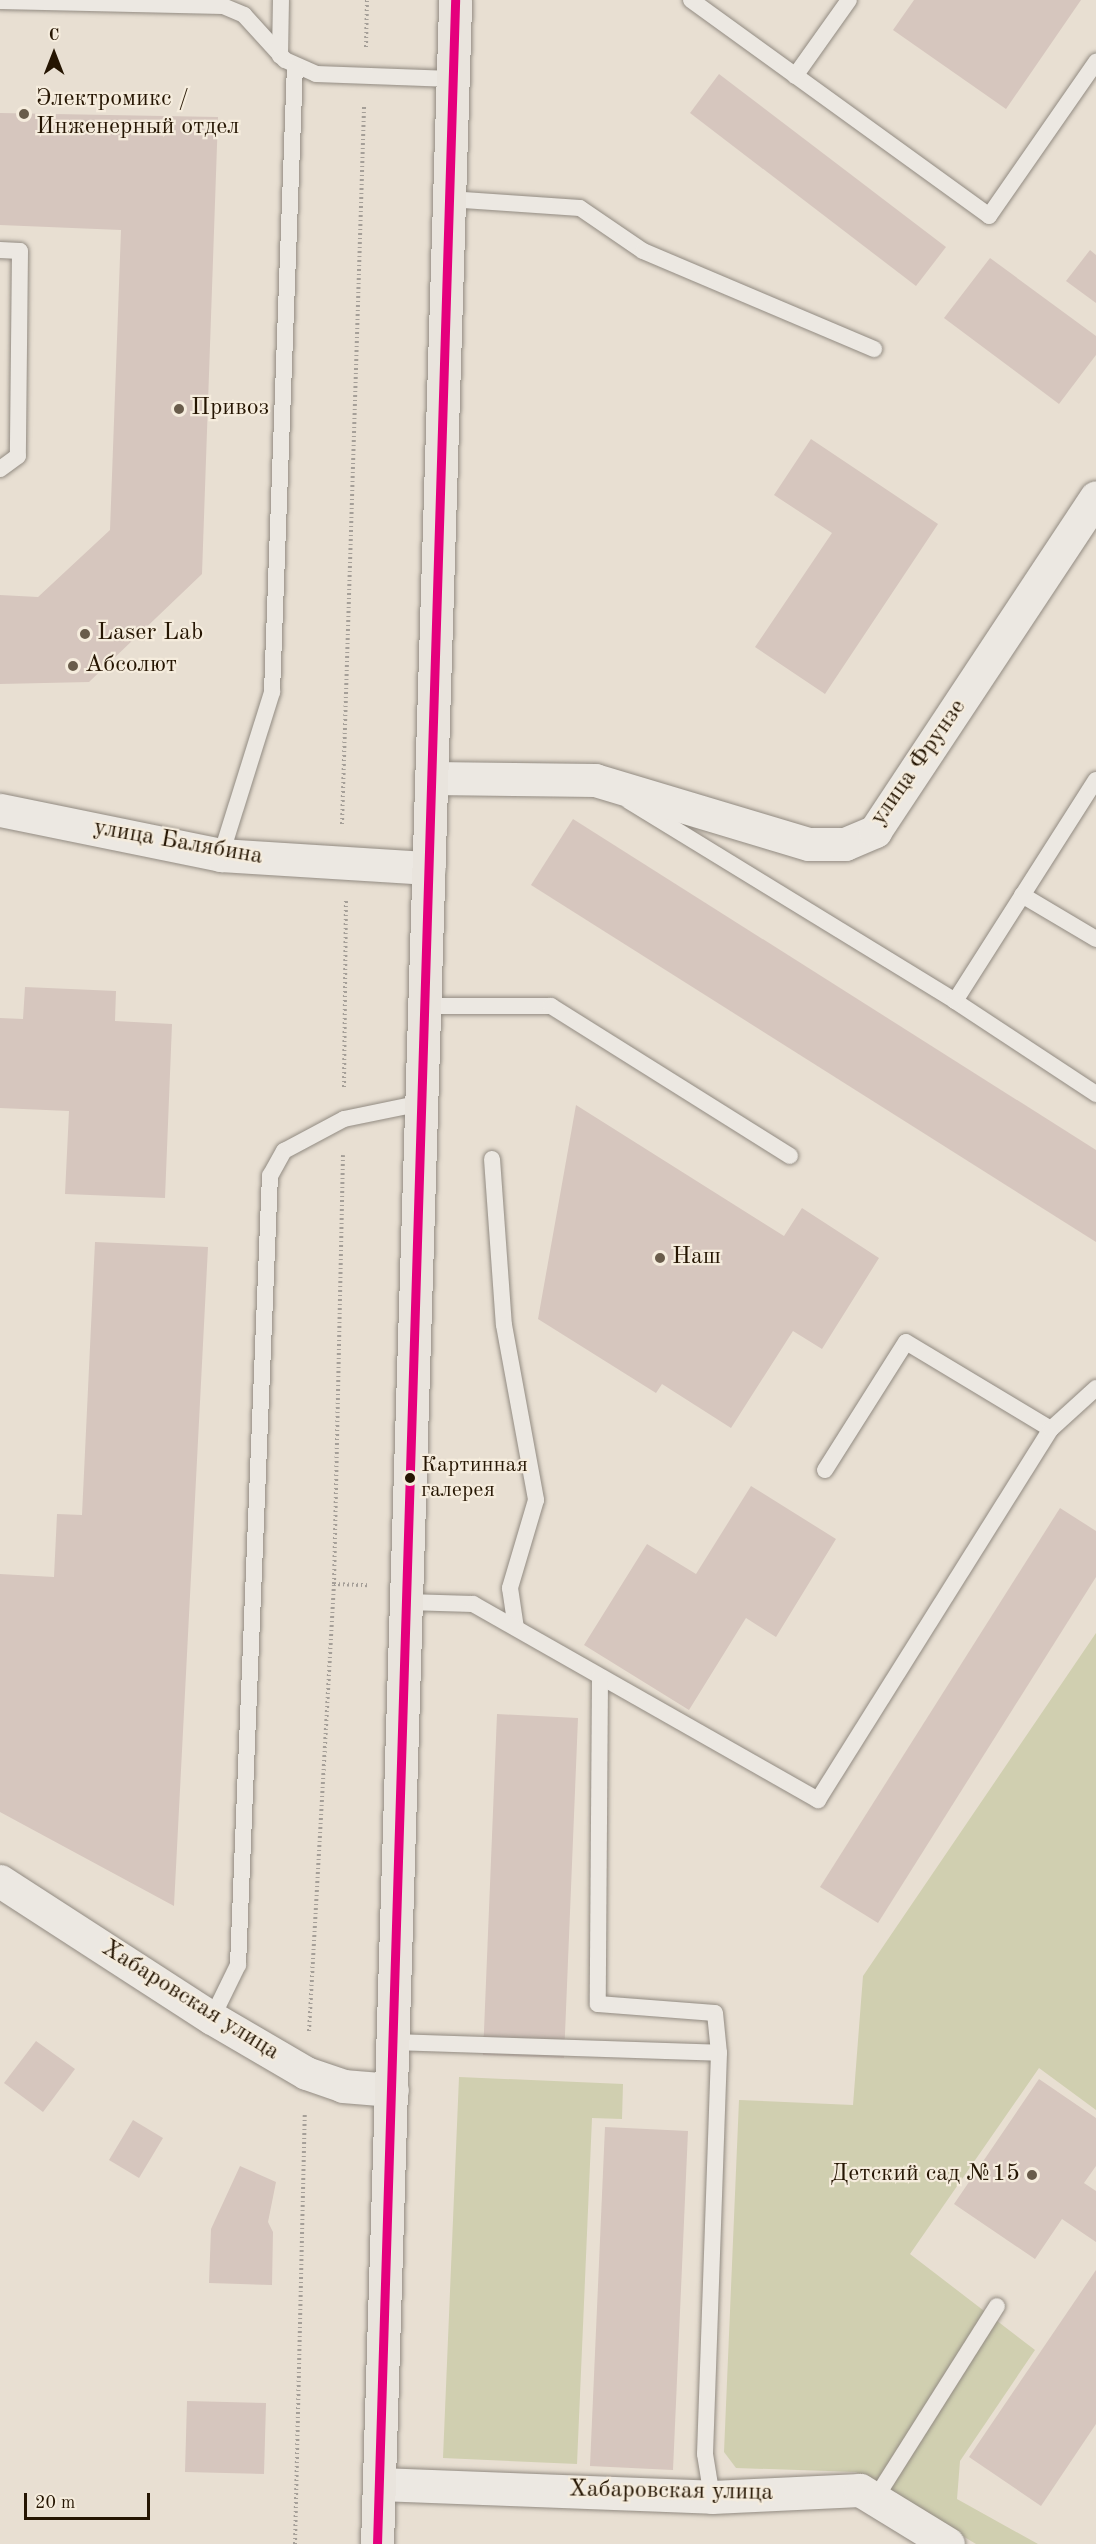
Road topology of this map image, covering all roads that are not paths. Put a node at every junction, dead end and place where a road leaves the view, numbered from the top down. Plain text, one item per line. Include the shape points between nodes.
1 (281, 0) edge
2 (454, 0) edge
3 (691, 0) edge
4 (849, 0) edge
5 (0, 1) edge
6 (280, 56) junction
7 (1096, 62) edge
8 (295, 66) junction
9 (795, 76) junction
10 (452, 79) junction
11 (449, 199) junction
12 (0, 250) edge
13 (874, 349) dead end
14 (0, 469) edge
15 (1096, 497) edge
16 (432, 778) junction
17 (594, 780) junction
18 (1096, 780) edge
19 (0, 810) edge
20 (221, 855) junction
21 (429, 868) junction
22 (1023, 895) junction
23 (1096, 939) edge
24 (955, 1001) junction
25 (425, 1006) junction
26 (1096, 1094) edge
27 (422, 1103) junction
28 (790, 1156) dead end
29 (492, 1159) dead end
30 (1096, 1388) edge
31 (1051, 1429) junction
32 (825, 1470) dead end
33 (407, 1602) junction
34 (516, 1628) junction
35 (600, 1677) junction
36 (0, 1881) edge
37 (212, 2018) junction
38 (393, 2042) junction
39 (719, 2053) junction
40 (392, 2090) junction
41 (997, 2306) dead end
42 (379, 2484) junction
43 (712, 2497) junction
44 (875, 2499) junction
45 (376, 2544) edge
46 (948, 2544) edge

1 - 6 lane
2 - 10 main road
3 - 9 lane
4 - 9 lane
5 - 6 lane via 223,6 244,15
6 - 8 lane
7 - 9 lane via 989,216
8 - 10 lane via 316,74
8 - 20 lane via 272,692
10 - 11 main road
11 - 13 lane via 580,208 643,250
11 - 16 main road
12 - 14 lane via 20,250 18,456
15 - 17 street, улица Фрунзе via 875,831 845,844 809,844
16 - 17 street, улица Фрунзе
16 - 21 main road
17 - 24 lane
18 - 22 lane
19 - 20 street, улица Балябина
20 - 21 street, улица Балябина
21 - 25 main road
22 - 23 lane
22 - 24 lane
24 - 26 lane
25 - 27 main road
25 - 28 lane via 550,1006
27 - 33 main road
27 - 37 lane via 344,1119 284,1151 270,1176 238,1965
29 - 34 lane via 504,1325 536,1500 510,1588
30 - 31 lane
31 - 32 lane via 906,1342
31 - 35 lane via 818,1800
33 - 34 lane via 473,1604
33 - 38 main road
34 - 35 lane
35 - 39 lane via 598,2004 715,2013
36 - 37 street, Хабаровская улица
37 - 40 street, Хабаровская улица via 306,2073 343,2086
38 - 39 lane
38 - 40 main road
39 - 43 lane via 705,2454
40 - 42 main road
41 - 44 lane
42 - 43 street, Хабаровская улица
42 - 45 main road
43 - 44 street, Хабаровская улица via 860,2490
44 - 46 street, Хабаровская улица

